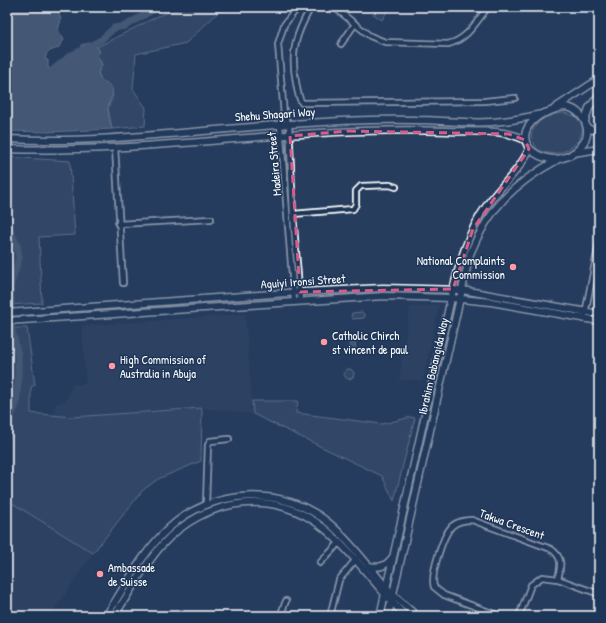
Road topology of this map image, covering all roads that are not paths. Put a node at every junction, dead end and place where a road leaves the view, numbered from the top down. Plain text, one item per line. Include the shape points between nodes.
1 (298, 7) edge
2 (311, 7) edge
3 (334, 7) edge
4 (488, 7) edge
5 (355, 24) junction
6 (341, 44) dead end
7 (599, 79) edge
8 (599, 95) edge
9 (515, 98) dead end
10 (547, 112) junction
11 (284, 115) junction
12 (290, 124) junction
13 (586, 124) junction
14 (280, 125) junction
15 (599, 132) edge
16 (281, 136) junction
17 (290, 136) junction
18 (7, 139) edge
19 (525, 140) junction
20 (115, 147) junction
21 (7, 149) edge
22 (529, 149) junction
23 (599, 149) edge
24 (570, 154) junction
25 (561, 158) junction
26 (396, 187) dead end
27 (293, 214) junction
28 (211, 219) dead end
29 (118, 224) junction
30 (599, 243) edge
31 (123, 284) dead end
32 (453, 289) junction
33 (462, 290) junction
34 (296, 292) junction
35 (451, 298) junction
36 (460, 299) junction
37 (297, 301) junction
38 (585, 311) junction
39 (7, 313) edge
40 (599, 314) edge
41 (584, 319) junction
42 (7, 321) edge
43 (599, 321) edge
44 (229, 439) dead end
45 (206, 504) junction
46 (338, 543) junction
47 (360, 556) junction
48 (393, 557) junction
49 (355, 560) junction
50 (320, 563) dead end
51 (368, 566) junction
52 (558, 579) junction
53 (387, 588) junction
54 (393, 594) junction
55 (599, 594) edge
56 (384, 596) junction
57 (286, 601) dead end
58 (391, 602) junction
59 (106, 616) edge
60 (114, 616) edge
61 (280, 616) edge
62 (330, 616) edge
63 (380, 616) edge
64 (388, 616) edge
65 (406, 616) edge
66 (417, 616) edge
67 (500, 616) edge
68 (519, 616) edge

1 - 11 street, Madeira Street via 284,25 278,44
2 - 9 street via 301,25 292,56 302,103 485,101
3 - 5 street
4 - 5 street via 468,34 448,44 386,42 370,36
5 - 6 street
7 - 10 main road
8 - 13 main road via 589,108
10 - 12 main road, Shehu Shagari Way via 487,122 416,120
10 - 13 main road via 561,108 572,109 581,115
10 - 19 main road via 530,123
11 - 12 street
11 - 14 street, Madeira Street
12 - 14 main road, Shehu Shagari Way
12 - 17 street
13 - 15 main road
13 - 24 main road via 587,136
14 - 16 street, Madeira Street
14 - 18 main road, Shehu Shagari Way via 90,139
16 - 17 main road, Shehu Shagari Way
16 - 20 main road, Shehu Shagari Way
16 - 34 street, Madeira Street
17 - 19 main road, Shehu Shagari Way via 348,131 430,130 509,134
17 - 27 street
19 - 22 main road
20 - 21 main road, Shehu Shagari Way
20 - 29 street
22 - 25 main road via 543,158
22 - 32 main road, Ibrahim Babangida Way via 526,158 493,197 473,229
23 - 24 main road
24 - 25 main road
25 - 33 main road, Ibrahim Babangida Way via 518,184 492,212 470,254
26 - 27 street via 361,186 356,191 356,204 353,209
27 - 34 street
28 - 29 street
29 - 31 street
30 - 38 street
32 - 33 main road, Aguiyi Ironsi Street
32 - 34 main road, Aguiyi Ironsi Street via 368,288
32 - 35 main road, Ibrahim Babangida Way
33 - 36 main road, Ibrahim Babangida Way
33 - 38 main road, Aguiyi Ironsi Street
34 - 37 street
34 - 39 main road, Aguiyi Ironsi Street
35 - 36 main road, Aguiyi Ironsi Street
35 - 37 main road, Aguiyi Ironsi Street via 384,296
35 - 48 main road, Ibrahim Babangida Way
36 - 41 main road, Aguiyi Ironsi Street
36 - 54 main road, Ibrahim Babangida Way
37 - 42 main road, Aguiyi Ironsi Street
38 - 40 main road, Aguiyi Ironsi Street
38 - 41 street
41 - 43 main road, Aguiyi Ironsi Street
44 - 45 street via 210,441 208,445
45 - 47 main road via 227,498 249,496 272,497 291,502 329,523
45 - 59 main road via 178,520 162,534
46 - 49 main road
46 - 50 street
46 - 60 main road via 316,522 283,506 244,503 218,508 191,520 167,539
47 - 49 street
47 - 51 main road
48 - 51 main road via 380,567
48 - 53 main road, Ibrahim Babangida Way
49 - 56 main road
49 - 62 street via 339,580
51 - 53 main road
52 - 55 street
52 - 67 street, Takwa Crescent via 561,561 551,550 472,520 455,524 448,532 433,571 434,587 444,595
52 - 68 street via 546,577 534,582
53 - 54 main road
53 - 56 main road, Ibrahim Babangida Way
54 - 58 main road, Ibrahim Babangida Way
54 - 66 main road
56 - 58 main road
56 - 63 main road, Ibrahim Babangida Way
57 - 61 street
58 - 64 main road, Ibrahim Babangida Way
58 - 65 main road

